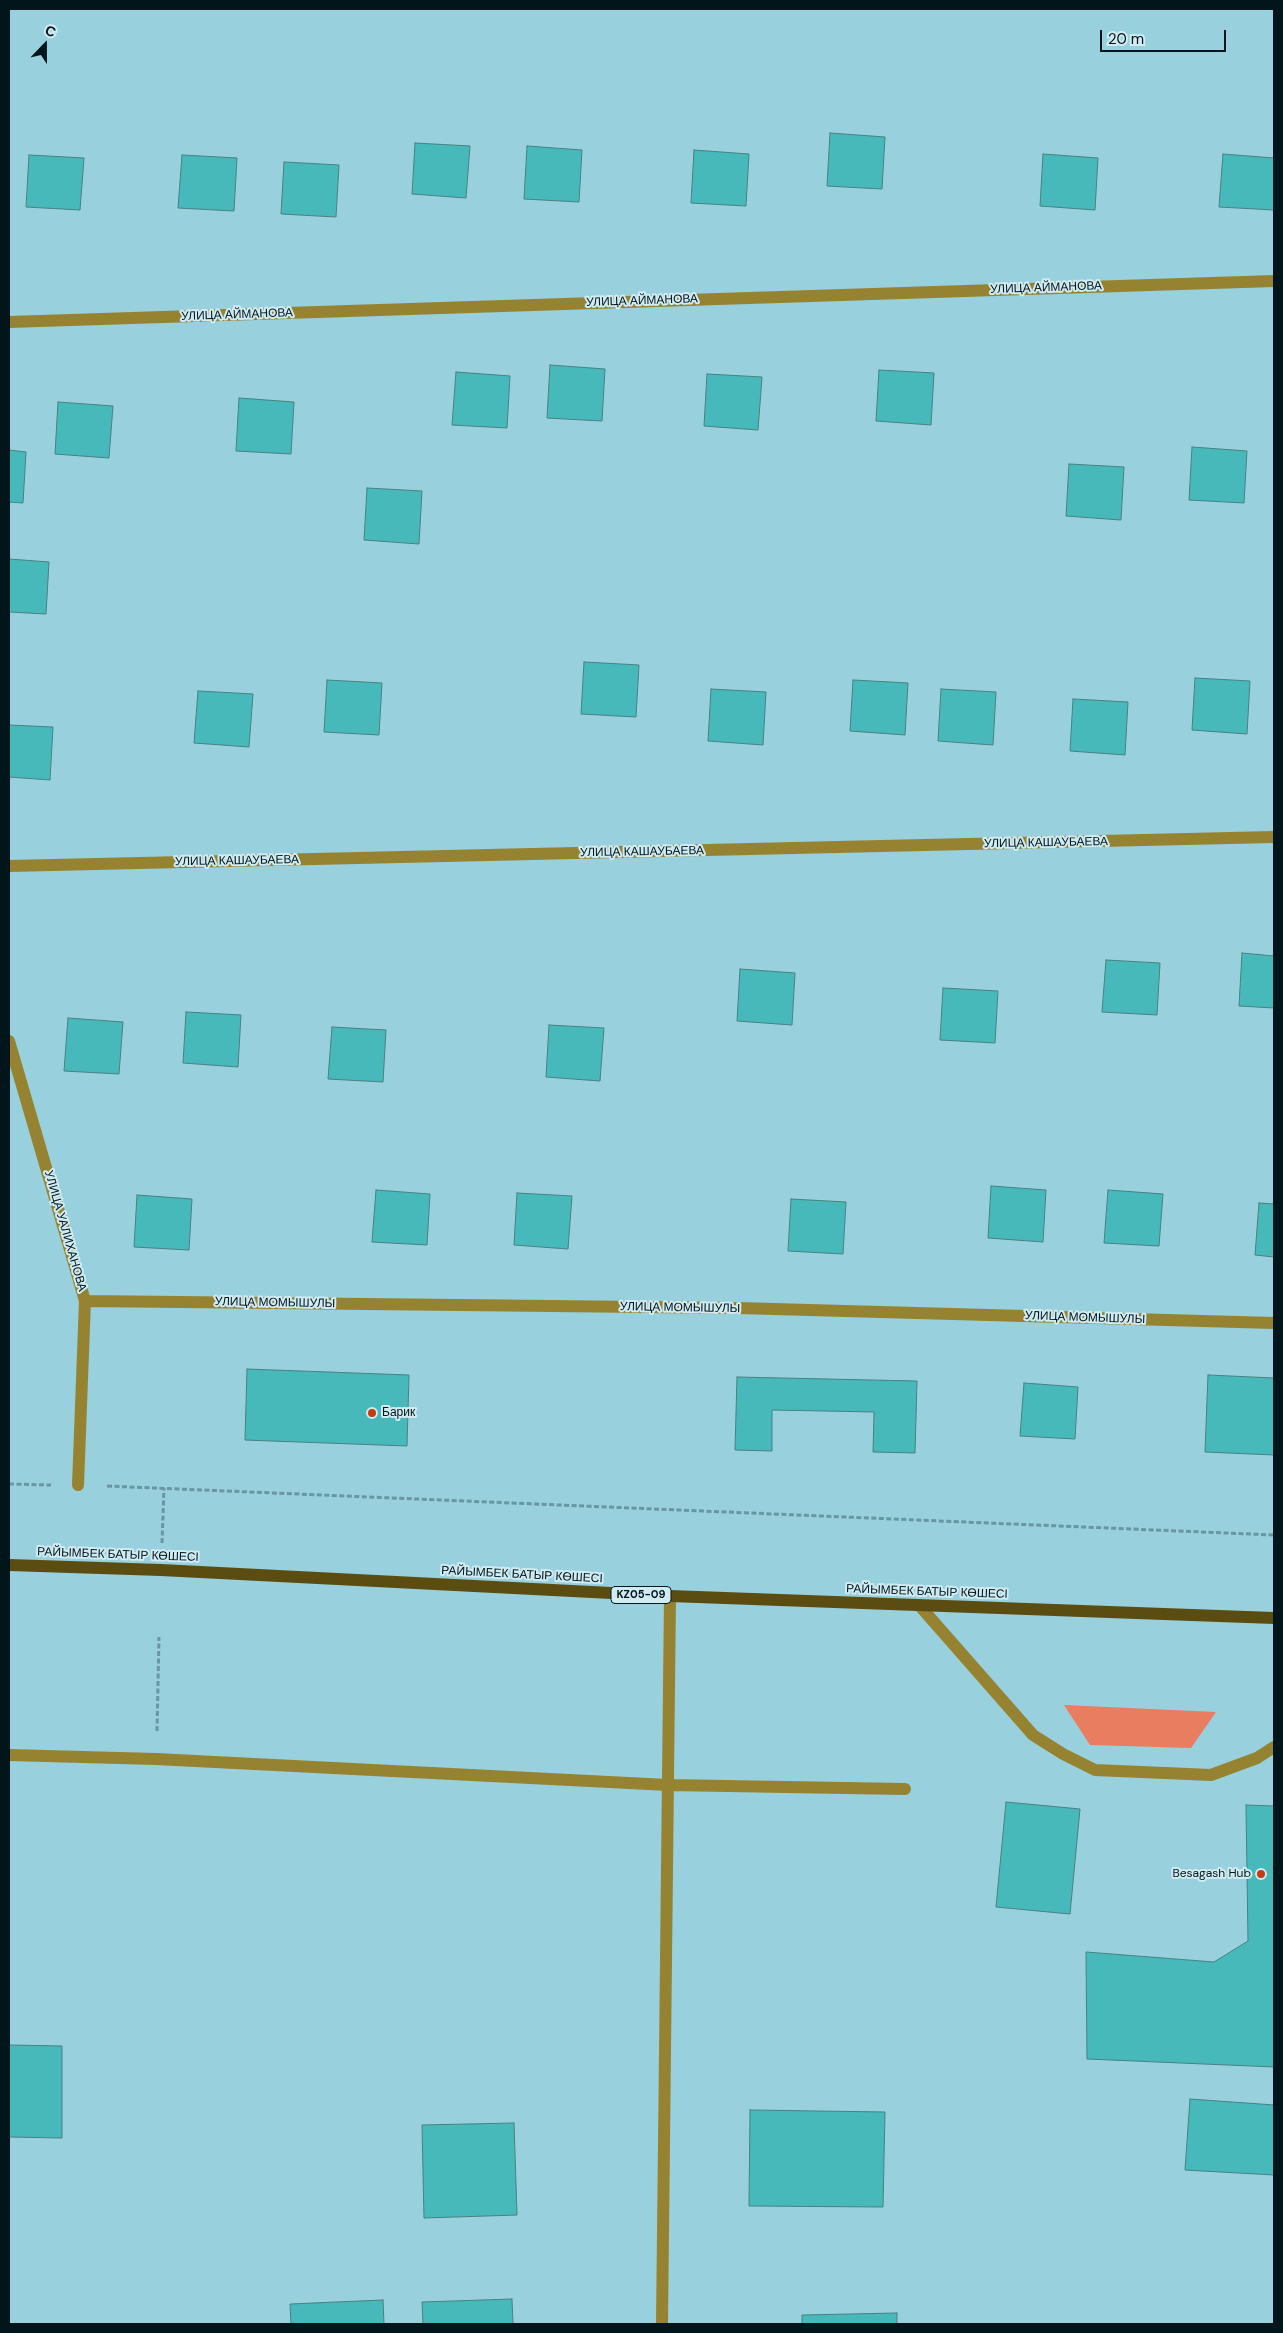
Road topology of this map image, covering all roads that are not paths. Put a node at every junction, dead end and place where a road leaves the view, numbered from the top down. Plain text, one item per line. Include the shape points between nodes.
1 (1274, 281) edge
2 (9, 322) edge
3 (1274, 837) edge
4 (9, 866) edge
5 (9, 1040) edge
6 (85, 1301) junction
7 (1274, 1323) edge
8 (78, 1486) road end
9 (9, 1565) edge
10 (670, 1596) junction
11 (919, 1605) junction
12 (1274, 1618) edge
13 (1274, 1747) edge
14 (9, 1755) edge
15 (668, 1784) junction
16 (905, 1788) dead end
17 (662, 2324) edge

1 - 2 street, УЛИЦА АЙМАНОВА
3 - 4 street, УЛИЦА КАШАУБАЕВА
5 - 6 street, УЛИЦА УАЛИХАНОВА
6 - 7 street, УЛИЦА МОМЫШУЛЫ via 738,1308
6 - 8 street, УЛИЦА УАЛИХАНОВА
9 - 10 main road, РАЙЫМБЕК БАТЫР КӨШЕСІ / KZ05-09
10 - 11 main road, РАЙЫМБЕК БАТЫР КӨШЕСІ / KZ05-09
10 - 15 street
11 - 12 main road, РАЙЫМБЕК БАТЫР КӨШЕСІ / KZ05-09
11 - 13 street via 1033,1735 1096,1770 1211,1775 1258,1758
14 - 15 street
15 - 16 street
15 - 17 street

